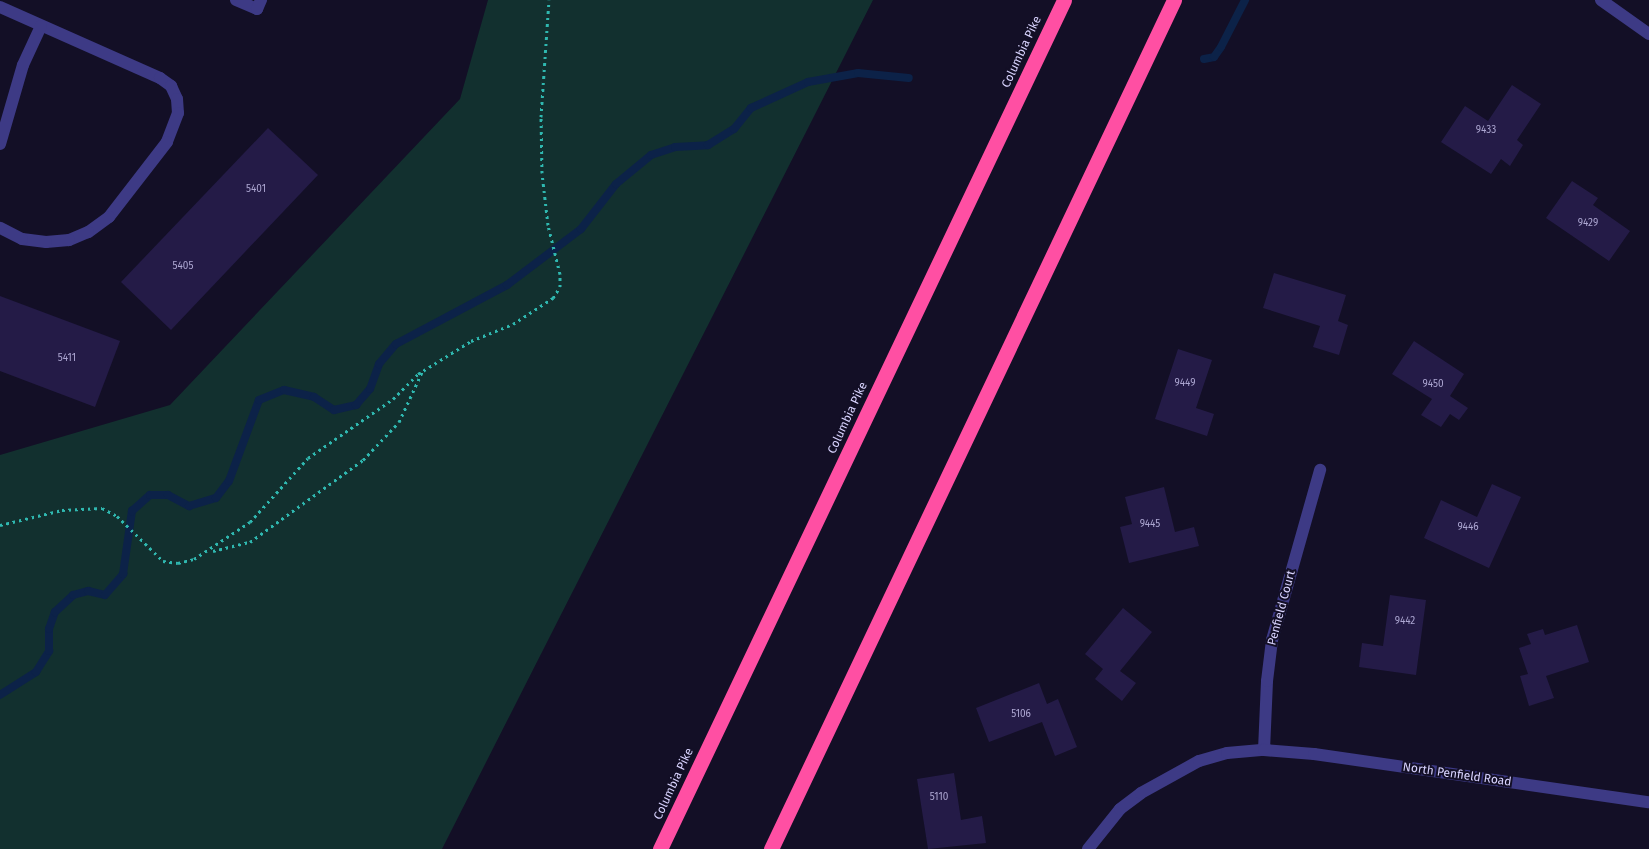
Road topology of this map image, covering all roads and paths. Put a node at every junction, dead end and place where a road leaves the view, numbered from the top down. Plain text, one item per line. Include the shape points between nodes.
1 (236, 0) edge
2 (261, 0) edge
3 (549, 0) edge
4 (1064, 0) edge
5 (1174, 0) edge
6 (1601, 0) edge
7 (0, 7) edge
8 (41, 26) junction
9 (1649, 34) edge
10 (0, 144) edge
11 (0, 228) edge
12 (423, 371) junction
13 (1320, 470) dead end
14 (0, 525) edge
15 (209, 552) junction
16 (1264, 750) junction
17 (695, 776) junction
18 (1649, 802) edge
19 (648, 849) edge
20 (660, 849) edge
21 (771, 849) edge
22 (1088, 849) edge

1 - 2 street via 257,9
3 - 12 path via 541,117 542,173 560,287 553,298 513,324 471,341
4 - 17 highway, Columbia Pike
5 - 21 highway
6 - 9 street
7 - 8 street
8 - 10 street via 23,65
8 - 11 street via 160,78 171,86 177,99 178,113 168,142 109,217 88,232 69,240 46,242 22,239
12 - 15 path via 393,399 308,458 250,522
12 - 15 path via 399,422 363,460 250,542
13 - 16 street, Penfield Court via 1272,640 1266,681
14 - 15 path via 87,507 102,508 117,516 162,561 178,563
16 - 18 street, North Penfield Road via 1314,754
16 - 22 street, North Penfield Road via 1218,756 1170,776 1120,809
17 - 19 highway
17 - 20 highway, Columbia Pike

